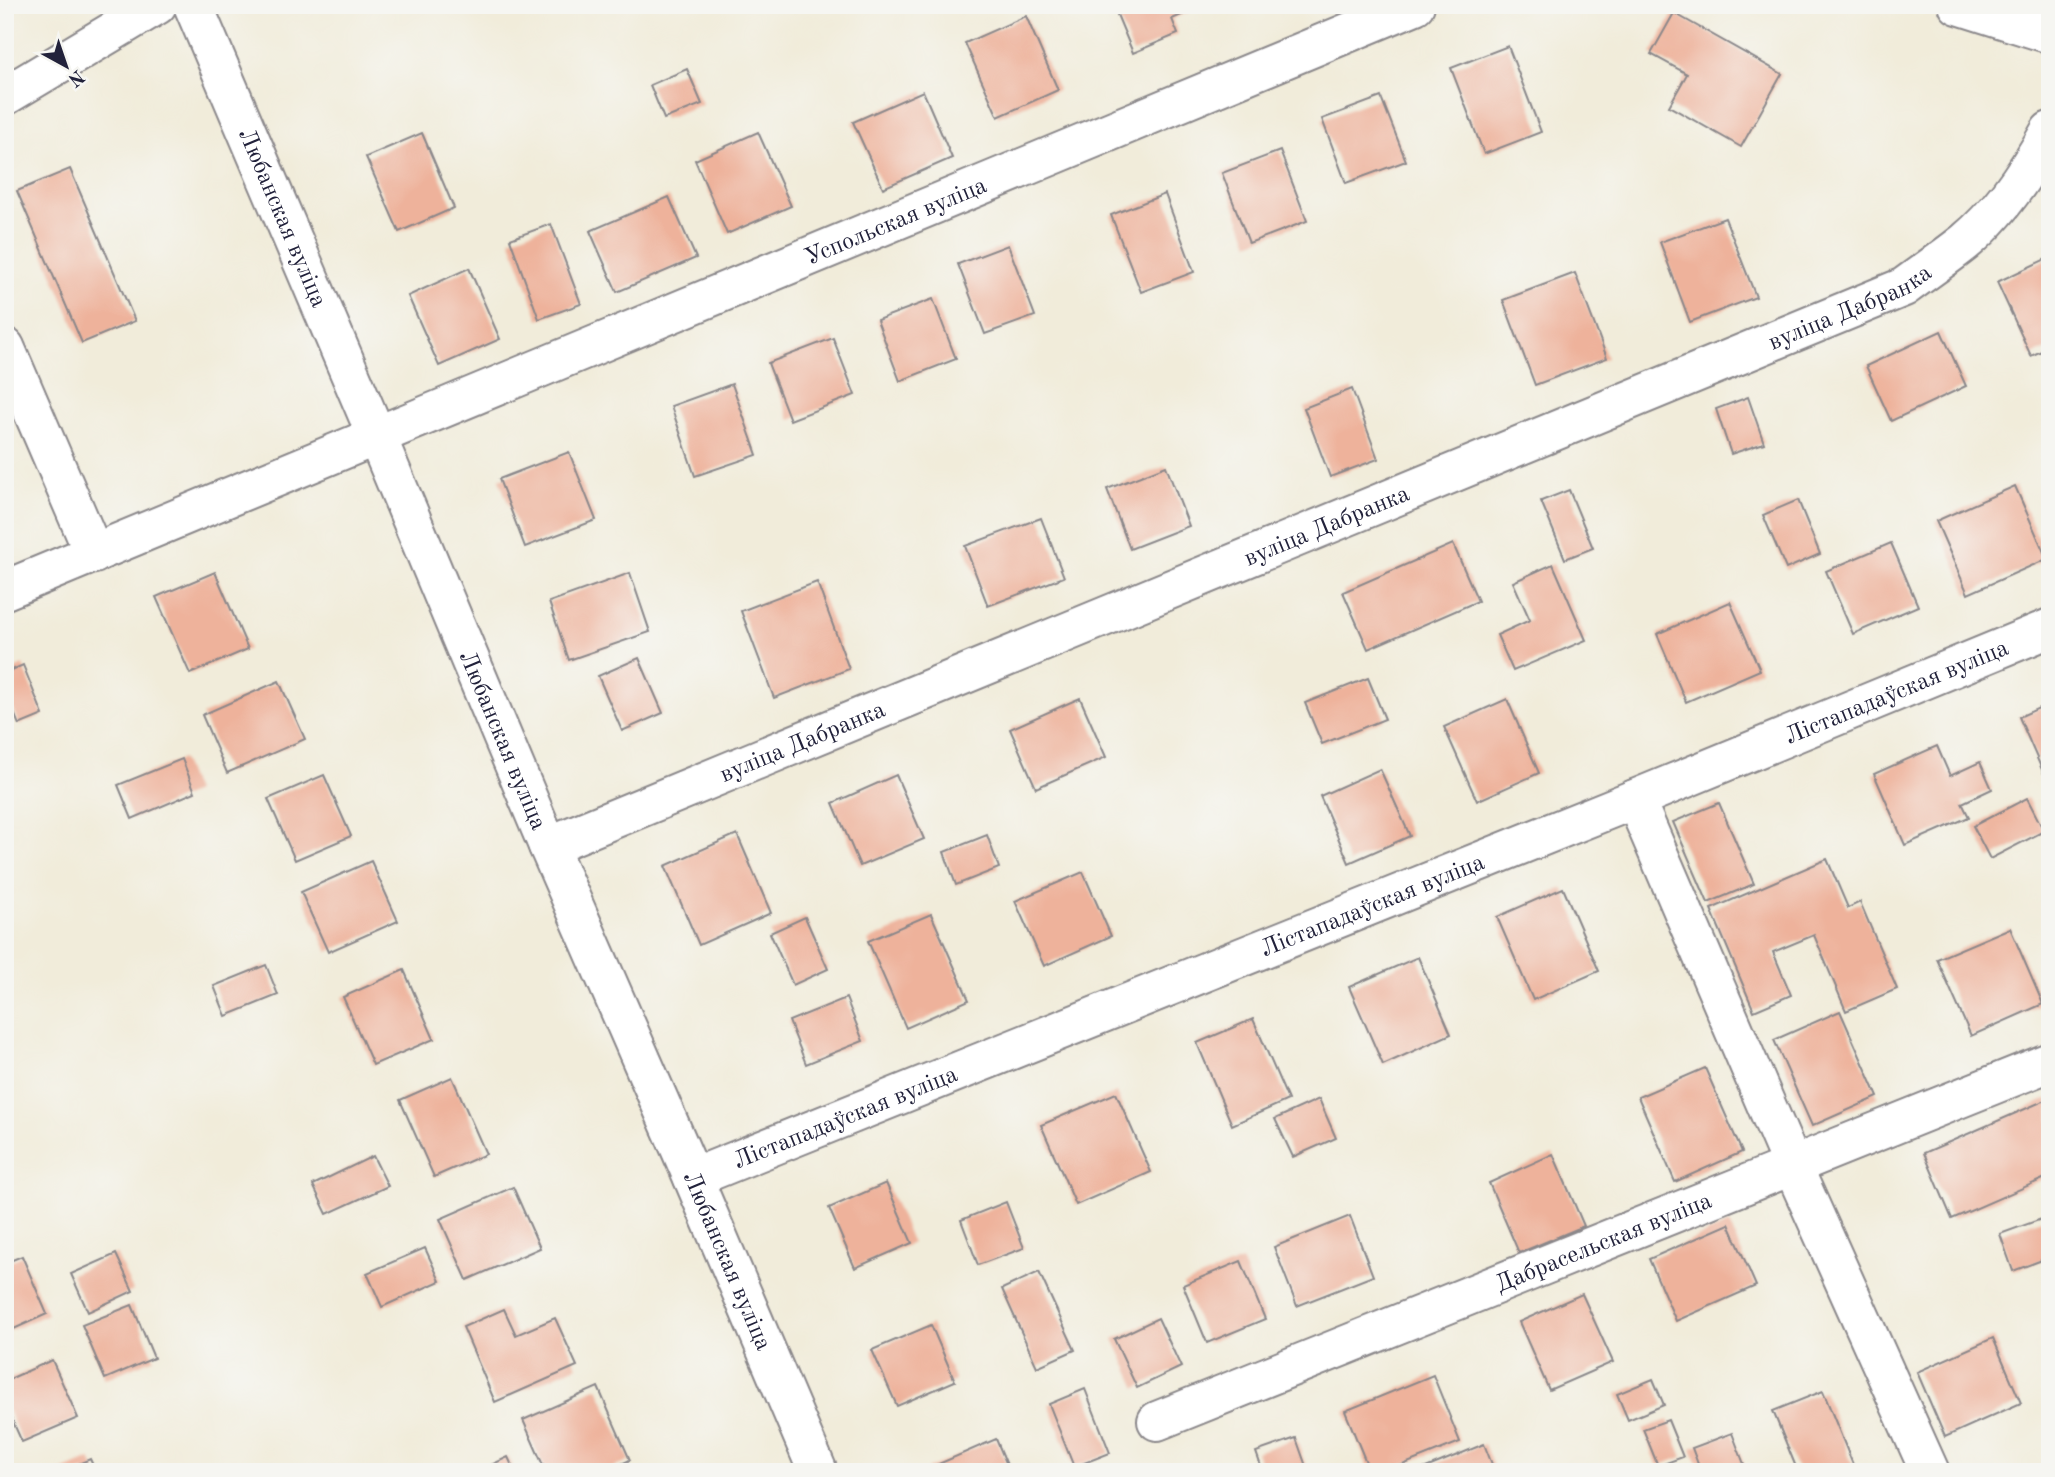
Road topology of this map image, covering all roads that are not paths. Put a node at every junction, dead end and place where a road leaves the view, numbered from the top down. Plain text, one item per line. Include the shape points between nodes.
1 (157, 5) edge
2 (193, 5) edge
3 (1415, 5) edge
4 (1958, 5) edge
5 (2050, 34) edge
6 (5, 96) edge
7 (2050, 131) edge
8 (5, 347) edge
9 (377, 437) junction
10 (94, 554) junction
11 (5, 590) edge
12 (2050, 628) edge
13 (1634, 799) junction
14 (548, 846) junction
15 (2050, 1062) edge
16 (1792, 1165) junction
17 (694, 1178) junction
18 (1157, 1421) dead end
19 (818, 1472) edge
20 (1930, 1472) edge

1 - 6 street
2 - 9 street, Любанская вуліца
3 - 9 street, Успольская вуліца
4 - 5 street
7 - 14 street, вуліца Дабранка via 2004,202 1966,241 1904,287
8 - 10 street
9 - 10 street, Успольская вуліца
9 - 14 street, Любанская вуліца
10 - 11 street, Успольская вуліца
12 - 13 street, Лістападаўская вуліца
13 - 16 street
13 - 17 street, Лістападаўская вуліца
14 - 17 street, Любанская вуліца
15 - 16 street, Дабрасельская вуліца
16 - 18 street, Дабрасельская вуліца
16 - 20 street
17 - 19 street, Любанская вуліца

